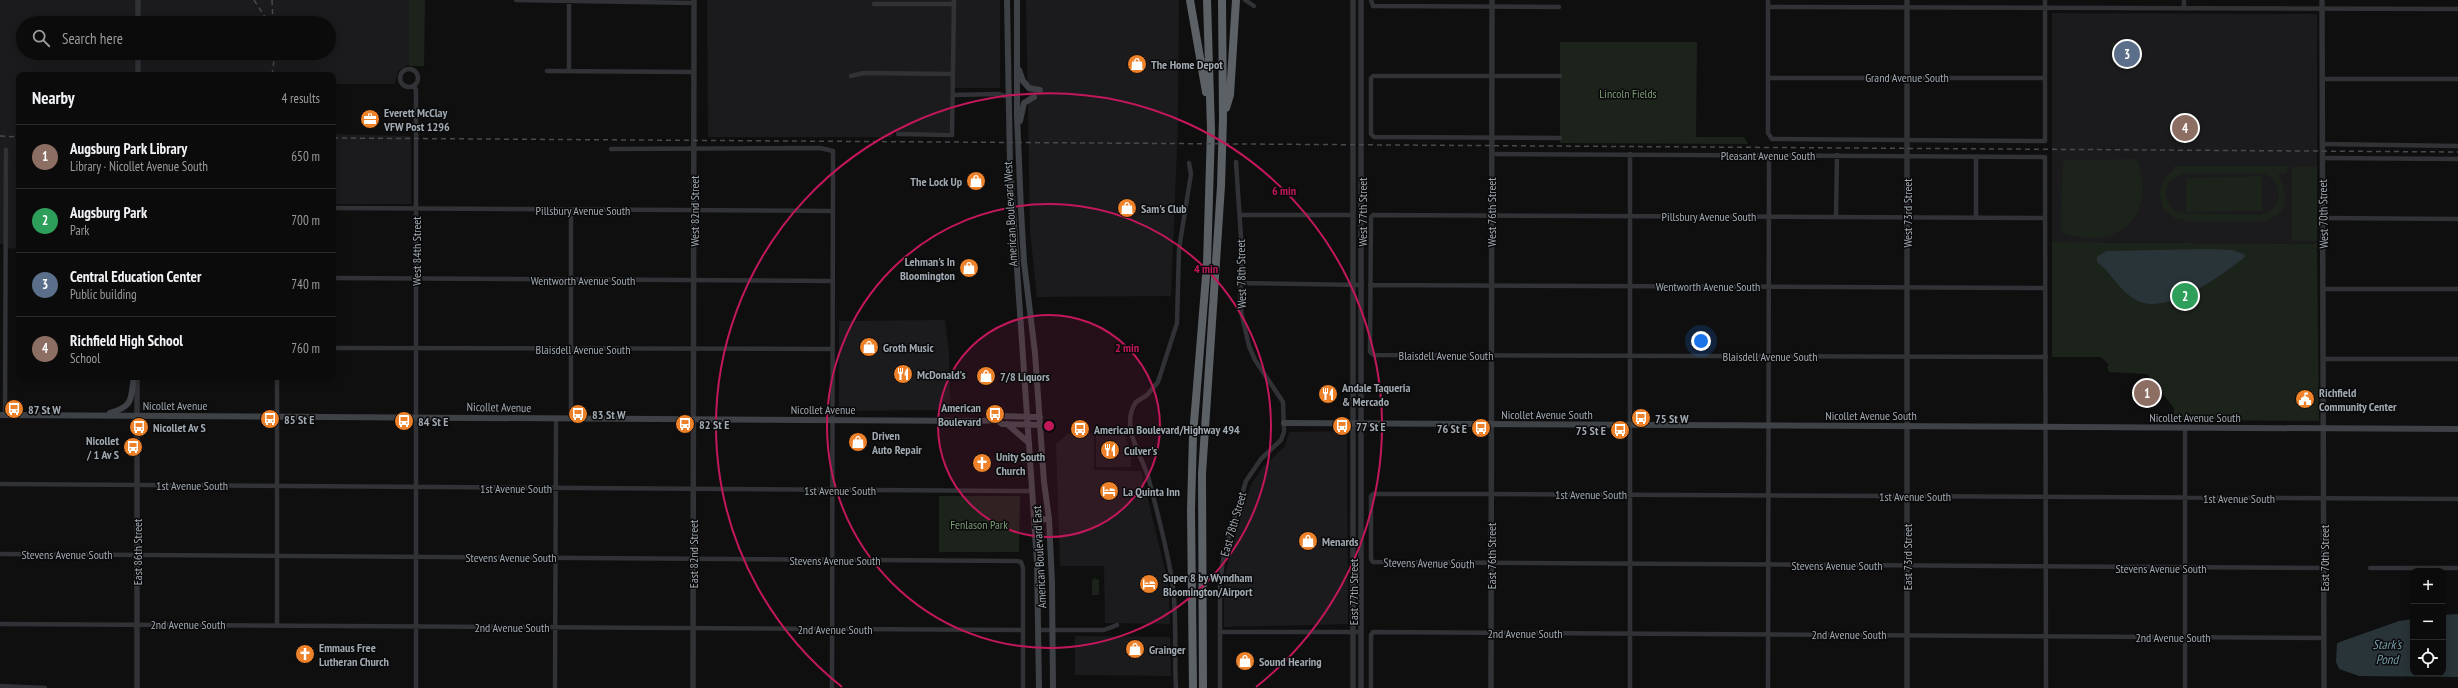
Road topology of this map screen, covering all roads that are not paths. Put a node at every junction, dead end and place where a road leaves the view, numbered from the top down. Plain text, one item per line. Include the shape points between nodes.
1 (138, 0) edge
2 (516, 0) edge
3 (569, 0) edge
4 (1007, 0) edge
5 (1017, 0) edge
6 (1190, 0) edge
7 (1207, 0) edge
8 (1222, 0) edge
9 (1236, 0) edge
10 (1245, 0) edge
11 (1353, 0) edge
12 (1362, 0) edge
13 (1371, 0) edge
14 (1492, 0) edge
15 (1768, 0) edge
16 (1907, 0) edge
17 (2045, 0) edge
18 (2184, 0) edge
19 (2322, 0) edge
20 (694, 1) edge
21 (954, 2) edge
22 (874, 4) dead end
23 (1254, 6) dead end
24 (1492, 7) junction
25 (1559, 7) dead end
26 (1768, 7) junction
27 (1907, 8) junction
28 (2045, 8) junction
29 (2184, 9) junction
30 (2458, 9) edge
31 (2322, 10) junction
32 (138, 16) edge
33 (138, 60) edge
34 (1018, 65) junction
35 (547, 71) dead end
36 (569, 71) junction
37 (138, 72) edge
38 (694, 72) junction
39 (953, 74) junction
40 (851, 76) dead end
41 (1492, 76) junction
42 (1560, 76) dead end
43 (1908, 77) junction
44 (1768, 78) junction
45 (2045, 78) junction
46 (2322, 79) junction
47 (2458, 79) edge
48 (414, 86) dead end
49 (1040, 90) dead end
50 (1009, 94) junction
51 (953, 95) junction
52 (1034, 97) dead end
53 (1223, 118) junction
54 (1211, 130) junction
55 (898, 134) dead end
56 (1018, 134) junction
57 (1492, 137) junction
58 (1560, 138) dead end
59 (1907, 141) junction
60 (2322, 144) junction
61 (2458, 146) edge
62 (611, 149) dead end
63 (6, 150) dead end
64 (694, 150) junction
65 (1492, 154) junction
66 (1630, 154) junction
67 (1837, 155) junction
68 (1907, 156) junction
69 (1769, 157) junction
70 (1976, 157) junction
71 (2322, 158) junction
72 (2458, 159) edge
73 (1236, 162) dead end
74 (1188, 163) dead end
75 (336, 208) edge
76 (416, 209) junction
77 (571, 210) junction
78 (694, 210) junction
79 (833, 211) junction
80 (1240, 215) junction
81 (1353, 215) junction
82 (1491, 216) junction
83 (1630, 216) junction
84 (1768, 216) junction
85 (1907, 216) junction
86 (1836, 217) junction
87 (1976, 217) junction
88 (2046, 218) junction
89 (2323, 218) junction
90 (2458, 219) edge
91 (3, 276) edge
92 (336, 278) edge
93 (416, 279) junction
94 (571, 280) junction
95 (694, 281) junction
96 (833, 281) junction
97 (1241, 283) junction
98 (1353, 284) junction
99 (1370, 284) junction
100 (1362, 285) junction
101 (1491, 285) junction
102 (1630, 286) junction
103 (1768, 286) junction
104 (1908, 286) junction
105 (2046, 288) junction
106 (2324, 289) junction
107 (2458, 289) edge
108 (1032, 333) junction
109 (1021, 334) junction
110 (2, 346) edge
111 (336, 348) edge
112 (416, 348) junction
113 (571, 349) junction
114 (834, 349) junction
115 (694, 350) junction
116 (1491, 355) junction
117 (1630, 356) junction
118 (1768, 356) junction
119 (1908, 356) junction
120 (2046, 357) junction
121 (2324, 359) junction
122 (2458, 359) edge
123 (134, 380) edge
124 (137, 380) edge
125 (277, 380) edge
126 (2, 415) edge
127 (98, 415) junction
128 (137, 415) junction
129 (276, 416) junction
130 (1026, 416) junction
131 (1040, 416) junction
132 (416, 417) junction
133 (556, 418) junction
134 (571, 418) junction
135 (694, 419) junction
136 (834, 420) junction
137 (997, 420) junction
138 (1284, 423) junction
139 (1353, 423) junction
140 (1362, 423) junction
141 (1007, 424) junction
142 (1491, 424) junction
143 (1028, 425) junction
144 (1041, 425) junction
145 (1630, 425) junction
146 (1768, 425) junction
147 (1907, 426) junction
148 (2046, 427) junction
149 (2185, 428) junction
150 (2324, 429) junction
151 (2458, 429) edge
152 (1029, 444) junction
153 (0, 484) edge
154 (137, 484) junction
155 (276, 486) junction
156 (416, 487) junction
157 (556, 488) junction
158 (694, 489) junction
159 (833, 490) junction
160 (1032, 491) junction
161 (1491, 494) junction
162 (1630, 494) junction
163 (1768, 495) junction
164 (1907, 496) junction
165 (2046, 496) junction
166 (2185, 497) junction
167 (2324, 498) junction
168 (2458, 499) edge
169 (1353, 501) junction
170 (1049, 519) junction
171 (1034, 520) junction
172 (0, 554) edge
173 (137, 554) junction
174 (277, 555) junction
175 (1362, 556) junction
176 (416, 557) junction
177 (556, 558) junction
178 (693, 559) junction
179 (832, 560) junction
180 (1373, 562) joint
181 (1491, 564) junction
182 (1630, 564) junction
183 (1768, 564) junction
184 (1907, 564) junction
185 (2046, 567) junction
186 (2185, 568) junction
187 (2324, 568) junction
188 (2370, 568) dead end
189 (2458, 568) edge
190 (0, 624) edge
191 (137, 624) junction
192 (277, 625) junction
193 (1117, 625) dead end
194 (416, 626) junction
195 (556, 627) junction
196 (693, 628) junction
197 (832, 629) junction
198 (1023, 630) junction
199 (1038, 630) junction
200 (1053, 630) junction
201 (1220, 632) junction
202 (1353, 632) junction
203 (1361, 632) junction
204 (1491, 633) junction
205 (1630, 633) junction
206 (1768, 634) junction
207 (1907, 635) junction
208 (2046, 636) junction
209 (2185, 637) junction
210 (2324, 638) junction
211 (0, 686) edge
212 (46, 688) edge
213 (137, 688) edge
214 (416, 688) edge
215 (556, 688) edge
216 (693, 688) edge
217 (832, 688) edge
218 (1023, 688) edge
219 (1039, 688) edge
220 (1053, 688) edge
221 (1176, 688) edge
222 (1193, 688) edge
223 (1203, 688) edge
224 (1220, 688) edge
225 (1353, 688) edge
226 (1361, 688) edge
227 (1371, 688) edge
228 (1491, 688) edge
229 (1630, 688) edge
230 (1768, 688) edge
231 (1907, 688) edge
232 (2046, 688) edge
233 (2185, 688) edge
234 (2324, 688) edge

1 - 32 street
2 - 3 street
3 - 20 street
3 - 36 street
4 - 50 main road, American Boulevard West
5 - 34 main road, American Boulevard West
6 - 54 highway
7 - 54 highway
8 - 53 highway
9 - 53 highway via 1230,95
10 - 23 street
11 - 81 street, West 77th Street
12 - 100 street, West 77th Street
13 - 24 street via 1373,6
14 - 24 street, West 76th Street
15 - 26 street
16 - 27 street, West 73rd Street
17 - 28 street
18 - 29 street
19 - 31 street, West 70th Street
20 - 38 street, West 82nd Street
21 - 22 street
21 - 39 street
24 - 25 street
24 - 41 street, West 76th Street
26 - 27 street
26 - 44 street
27 - 28 street
27 - 43 street, West 73rd Street
28 - 29 street
28 - 45 street
29 - 31 street
30 - 31 street
31 - 46 street, West 70th Street
33 - 37 street
34 - 49 main road via 1029,88
34 - 56 main road, American Boulevard West
35 - 36 street
36 - 38 street
38 - 64 street, West 82nd Street
39 - 40 street via 864,73
39 - 51 street
41 - 42 street
41 - 57 street, West 76th Street
41 - 57 street via 1371,78 1371,134 1374,137
43 - 44 street, Grand Avenue South
43 - 45 street, Grand Avenue South
43 - 59 street, West 73rd Street
44 - 59 street, Pleasant Avenue South via 1768,133 1774,139
45 - 59 street, Pleasant Avenue South via 2045,142
46 - 47 street
46 - 60 street, West 70th Street
48 - 76 street, West 84th Street
50 - 51 street
50 - 109 main road, American Boulevard West via 1010,166
51 - 55 street via 952,135
52 - 56 main road via 1024,103
53 - 223 highway via 1219,230 1202,474
54 - 222 highway via 1207,264 1193,435
56 - 108 main road, American Boulevard West via 1024,262
57 - 58 street
57 - 65 street, West 76th Street
59 - 68 street, West 73rd Street
60 - 61 street
60 - 71 street, West 70th Street
62 - 64 street
63 - 91 street
64 - 78 street, West 82nd Street
64 - 79 street via 724,147 820,148 833,151
65 - 66 street, Pleasant Avenue South
65 - 82 street, West 76th Street
66 - 69 street, Pleasant Avenue South
66 - 83 street
67 - 68 street, Pleasant Avenue South
67 - 69 street, Pleasant Avenue South
67 - 86 street
68 - 70 street, Pleasant Avenue South
68 - 85 street, West 73rd Street
69 - 84 street
70 - 87 street
70 - 88 street, Pleasant Avenue South via 2046,157
71 - 72 street
71 - 89 street, West 70th Street
73 - 80 street, West 78th Street
74 - 221 street via 1191,174 1180,249 1177,322 1158,382 1136,402 1130,422 1132,442 1146,471 1170,569 1174,607
75 - 76 street, Pillsbury Avenue South
76 - 77 street, Pillsbury Avenue South
76 - 93 street, West 84th Street
77 - 78 street, Pillsbury Avenue South
77 - 94 street
78 - 79 street, Pillsbury Avenue South
78 - 95 street, West 82nd Street
79 - 96 street
80 - 81 street
80 - 97 street, West 78th Street
81 - 98 street, West 77th Street
82 - 83 street, Pillsbury Avenue South
82 - 99 street, Pillsbury Avenue South via 1373,215
82 - 101 street, West 76th Street
83 - 84 street, Pillsbury Avenue South
83 - 102 street
84 - 86 street, Pillsbury Avenue South
84 - 103 street
85 - 86 street, Pillsbury Avenue South
85 - 87 street, Pillsbury Avenue South
85 - 104 street, West 73rd Street
87 - 88 street, Pillsbury Avenue South
88 - 105 street
89 - 90 street
89 - 106 street, West 70th Street
91 - 110 street
92 - 93 street, Wentworth Avenue South
93 - 94 street, Wentworth Avenue South
93 - 112 street, West 84th Street
94 - 95 street, Wentworth Avenue South
94 - 113 street
95 - 96 street, Wentworth Avenue South
95 - 115 street, West 82nd Street
96 - 114 street
97 - 98 street
97 - 138 street, West 78th Street via 1240,301 1250,346 1255,360 1283,402
98 - 100 street
98 - 139 street, West 77th Street
99 - 101 street, Wentworth Avenue South
99 - 116 street, Blaisdell Avenue South via 1370,352 1374,355
100 - 140 street, West 77th Street
101 - 102 street, Wentworth Avenue South
101 - 116 street, West 76th Street
102 - 103 street, Wentworth Avenue South
102 - 117 street
103 - 104 street, Wentworth Avenue South
103 - 118 street
104 - 105 street, Wentworth Avenue South
104 - 119 street, West 73rd Street
105 - 120 street
106 - 107 street
106 - 121 street, West 70th Street
108 - 109 main road
108 - 131 main road, American Boulevard West
109 - 130 main road, American Boulevard West
110 - 126 street
111 - 112 street, Blaisdell Avenue South
112 - 113 street, Blaisdell Avenue South
112 - 132 street, West 84th Street
113 - 115 street, Blaisdell Avenue South
113 - 134 street
114 - 115 street, Blaisdell Avenue South
114 - 136 street
115 - 135 street, West 82nd Street
116 - 117 street, Blaisdell Avenue South
116 - 142 street, West 76th Street
117 - 118 street, Blaisdell Avenue South
117 - 145 street
118 - 119 street, Blaisdell Avenue South
118 - 146 street
119 - 120 street, Blaisdell Avenue South
119 - 147 street, West 73rd Street
120 - 148 street
121 - 122 street
121 - 150 street, West 70th Street
123 - 127 main road via 132,397 128,404 118,411
124 - 128 street, East 86th Street
125 - 129 street
126 - 127 main road, Nicollet Avenue
127 - 128 main road, Nicollet Avenue
128 - 129 main road, Nicollet Avenue
128 - 154 street, East 86th Street
129 - 132 main road, Nicollet Avenue
129 - 155 street
130 - 131 main road, Nicollet Avenue
130 - 137 main road, Nicollet Avenue via 1001,416
130 - 143 main road, American Boulevard West
131 - 144 main road, American Boulevard West
132 - 133 main road, Nicollet Avenue
132 - 156 street, West 84th Street
133 - 134 main road, Nicollet Avenue
133 - 157 street
134 - 135 main road, Nicollet Avenue
135 - 136 main road, Nicollet Avenue
135 - 158 street, East 82nd Street
136 - 137 main road, Nicollet Avenue
136 - 159 street
137 - 141 main road, Nicollet Avenue
138 - 139 main road, Nicollet Avenue South
138 - 201 street, East 78th Street via 1281,440 1253,469 1242,491 1221,568
139 - 140 main road, Nicollet Avenue South
139 - 169 street, East 77th Street
140 - 142 main road, Nicollet Avenue South
140 - 175 street, East 77th Street
141 - 143 main road, Nicollet Avenue
141 - 152 main road
142 - 145 main road, Nicollet Avenue South
142 - 161 street, East 76th Street
143 - 144 main road
143 - 152 main road, American Boulevard East
144 - 170 main road, American Boulevard East
145 - 146 main road, Nicollet Avenue South
145 - 162 street
146 - 147 main road, Nicollet Avenue South
146 - 163 street
147 - 148 main road, Nicollet Avenue South
147 - 164 street, East 73rd Street
148 - 149 main road, Nicollet Avenue South
148 - 165 street
149 - 150 main road, Nicollet Avenue South
149 - 166 street
150 - 151 main road, Nicollet Avenue South
150 - 167 street, East 70th Street
152 - 160 main road, American Boulevard East
153 - 154 street, 1st Avenue South
154 - 155 street, 1st Avenue South
154 - 173 street, East 86th Street
155 - 156 street, 1st Avenue South
155 - 174 street
156 - 157 street, 1st Avenue South
156 - 176 street, West 84th Street
157 - 158 street, 1st Avenue South
157 - 177 street
158 - 159 street, 1st Avenue South
158 - 178 street, East 82nd Street
159 - 160 street, 1st Avenue South
159 - 179 street
160 - 171 main road, American Boulevard East
161 - 162 street, 1st Avenue South
161 - 180 street, 1st Avenue South via 1372,494
161 - 181 street, East 76th Street
162 - 163 street, 1st Avenue South
162 - 182 street
163 - 164 street, 1st Avenue South
163 - 183 street
164 - 165 street, 1st Avenue South
164 - 184 street, East 73rd Street
165 - 166 street, 1st Avenue South
165 - 185 street
166 - 167 street, 1st Avenue South
166 - 186 street
167 - 168 street, 1st Avenue South
167 - 187 street, East 70th Street
169 - 175 street via 1359,502 1359,545
169 - 202 street, East 77th Street
170 - 171 main road
170 - 200 main road, American Boulevard East
171 - 199 main road, American Boulevard East
172 - 173 street, Stevens Avenue South
173 - 174 street, Stevens Avenue South
173 - 191 street, East 86th Street
174 - 176 street, Stevens Avenue South
174 - 192 street
175 - 203 street, East 77th Street
176 - 177 street, Stevens Avenue South
176 - 194 street, West 84th Street
177 - 178 street, Stevens Avenue South
177 - 195 street
178 - 179 street, Stevens Avenue South
178 - 196 street, East 82nd Street
179 - 197 street
179 - 198 street, Stevens Avenue South via 1021,562
180 - 181 street, Stevens Avenue South
181 - 182 street, Stevens Avenue South
181 - 204 street, East 76th Street
182 - 183 street, Stevens Avenue South
182 - 205 street
183 - 184 street, Stevens Avenue South
183 - 206 street
184 - 185 street, Stevens Avenue South
184 - 207 street, East 73rd Street
185 - 186 street, Stevens Avenue South
185 - 208 street
186 - 187 street, Stevens Avenue South
186 - 209 street
187 - 210 street, East 70th Street
188 - 189 street
190 - 191 street, 2nd Avenue South
191 - 192 street, 2nd Avenue South
191 - 213 street, East 86th Street
192 - 194 street, 2nd Avenue South
193 - 200 street via 1108,630
194 - 195 street, 2nd Avenue South
194 - 214 street, West 84th Street
195 - 196 street, 2nd Avenue South
195 - 215 street
196 - 197 street, 2nd Avenue South
196 - 216 street, East 82nd Street
197 - 198 street, 2nd Avenue South
197 - 217 street
198 - 218 street
199 - 200 street
199 - 219 main road, American Boulevard East
200 - 220 main road, American Boulevard East
201 - 202 street
201 - 224 street, East 78th Street
202 - 203 street
202 - 225 street, East 77th Street
203 - 226 street, East 77th Street
204 - 205 street, 2nd Avenue South
204 - 227 street, 2nd Avenue South via 1373,632
204 - 228 street, East 76th Street
205 - 206 street, 2nd Avenue South
205 - 229 street
206 - 207 street, 2nd Avenue South
206 - 230 street
207 - 208 street, 2nd Avenue South
207 - 231 street, East 73rd Street
208 - 209 street, 2nd Avenue South
208 - 232 street
209 - 210 street, 2nd Avenue South
209 - 233 street
210 - 234 street, East 70th Street
211 - 212 street

